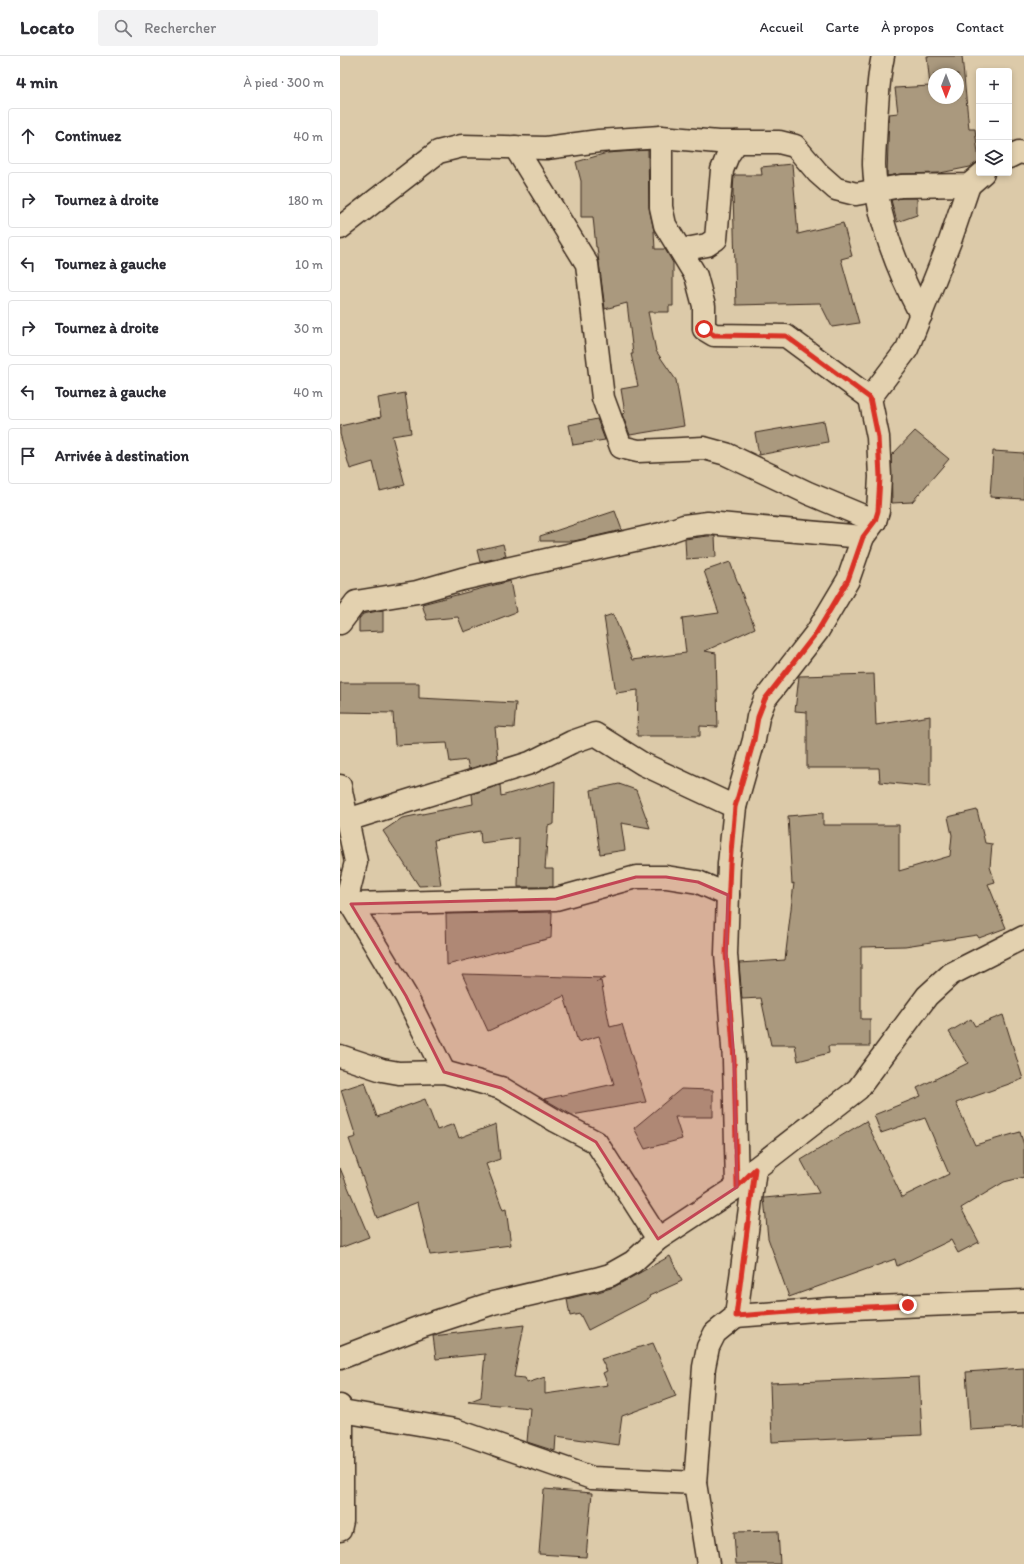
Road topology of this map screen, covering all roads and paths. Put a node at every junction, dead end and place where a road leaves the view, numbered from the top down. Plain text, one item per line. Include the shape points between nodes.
1 (883, 56) edge
2 (661, 137) junction
3 (737, 142) junction
4 (515, 147) junction
5 (1024, 153) edge
6 (1012, 155) edge
7 (976, 179) edge
8 (877, 190) junction
9 (340, 228) edge
10 (681, 250) junction
11 (920, 315) junction
12 (870, 398) junction
13 (869, 529) junction
14 (340, 623) edge
15 (340, 786) edge
16 (735, 807) junction
17 (347, 820) junction
18 (728, 895) junction
19 (346, 900) edge
20 (1024, 938) edge
21 (340, 1056) edge
22 (444, 1072) junction
23 (755, 1169) junction
24 (737, 1187) junction
25 (658, 1239) junction
26 (1024, 1301) edge
27 (736, 1316) junction
28 (340, 1358) edge
29 (341, 1408) edge
30 (695, 1483) junction
31 (340, 1530) edge
32 (708, 1564) edge

1 - 8 street via 879,75 874,165
2 - 3 street
2 - 4 street via 546,148
2 - 10 street via 662,207 665,225
3 - 8 street via 779,142 795,146 836,189 856,194
3 - 10 street via 722,170 716,239 707,245
4 - 9 street via 462,146 438,152
4 - 13 street via 587,264 603,398 621,447 638,451 704,448 726,454 808,493
5 - 6 street via 1018,152
7 - 8 street
7 - 11 street
8 - 11 street via 893,253
10 - 12 street via 696,276 704,306 704,329 714,335 786,336
11 - 12 street via 907,349
12 - 13 street via 878,437 880,477 878,511
13 - 14 street via 708,523 684,526 660,534 462,579 417,592 356,602
13 - 16 street via 848,580 817,632 765,699
15 - 17 street
16 - 17 street via 643,764 594,734 530,763
16 - 18 street
17 - 19 street via 356,862
18 - 19 street via 698,882 666,877 636,877 556,899
18 - 24 street via 726,954 734,1060
19 - 22 street via 406,996
20 - 23 street via 951,974 927,996 858,1089
21 - 22 street via 393,1072
22 - 25 street via 501,1088 596,1142
23 - 24 street
23 - 27 street
24 - 25 street
25 - 28 street via 633,1262 610,1275 493,1303 423,1326
26 - 27 street via 829,1309
27 - 30 street via 715,1333 708,1347 704,1367
29 - 30 street via 455,1430 592,1478
29 - 31 street
30 - 32 street

